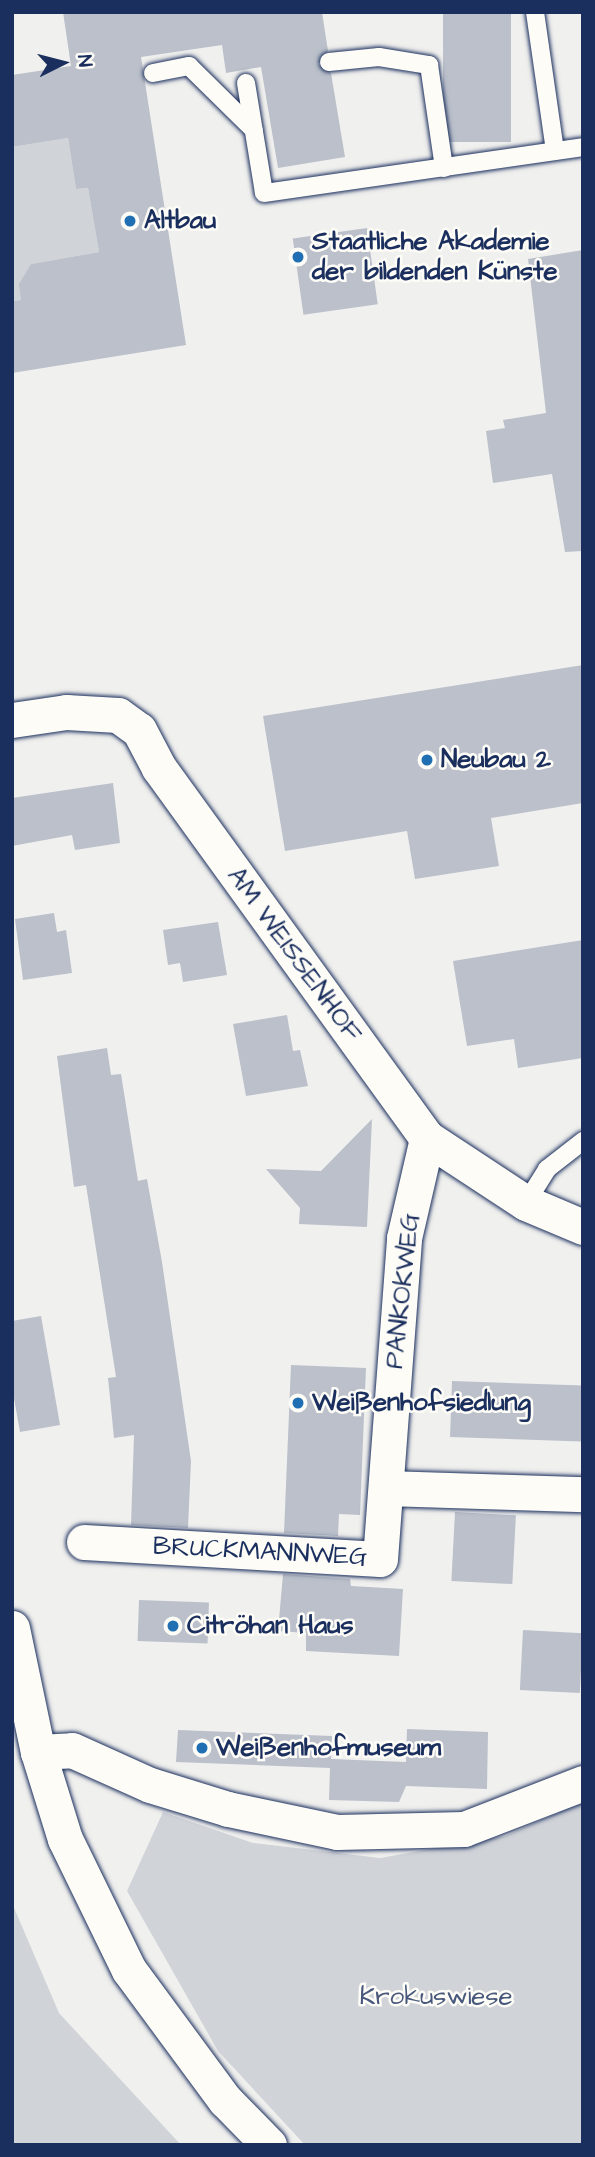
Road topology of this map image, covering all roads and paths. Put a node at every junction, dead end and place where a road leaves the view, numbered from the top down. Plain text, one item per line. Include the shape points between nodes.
1 (535, 12) edge
2 (329, 62) dead end
3 (153, 73) dead end
4 (246, 83) dead end
5 (254, 130) junction
6 (583, 146) edge
7 (555, 150) junction
8 (444, 168) junction
9 (12, 720) edge
10 (427, 1138) junction
11 (583, 1141) edge
12 (526, 1203) junction
13 (583, 1227) edge
14 (387, 1488) junction
15 (583, 1494) edge
16 (84, 1542) dead end
17 (12, 1628) edge
18 (38, 1752) junction
19 (583, 1783) edge
20 (269, 2145) edge

1 - 7 lane
2 - 8 lane via 379,57 429,65
3 - 5 lane via 189,66
4 - 5 lane
5 - 8 lane via 264,193
6 - 7 lane
7 - 8 lane
9 - 10 street, AM WEISSENHOF via 66,712 118,715 139,730 159,768
10 - 12 street, AM WEISSENHOF
10 - 14 street, PANKOKWEG via 404,1238
11 - 12 lane via 547,1169
12 - 13 street, AM WEISSENHOF
14 - 15 street
14 - 16 street, BRUCKMANNWEG via 380,1559
17 - 18 street
18 - 19 street via 72,1750 150,1785 215,1805 337,1832 464,1829
18 - 20 street via 65,1839 129,1970 225,2100

